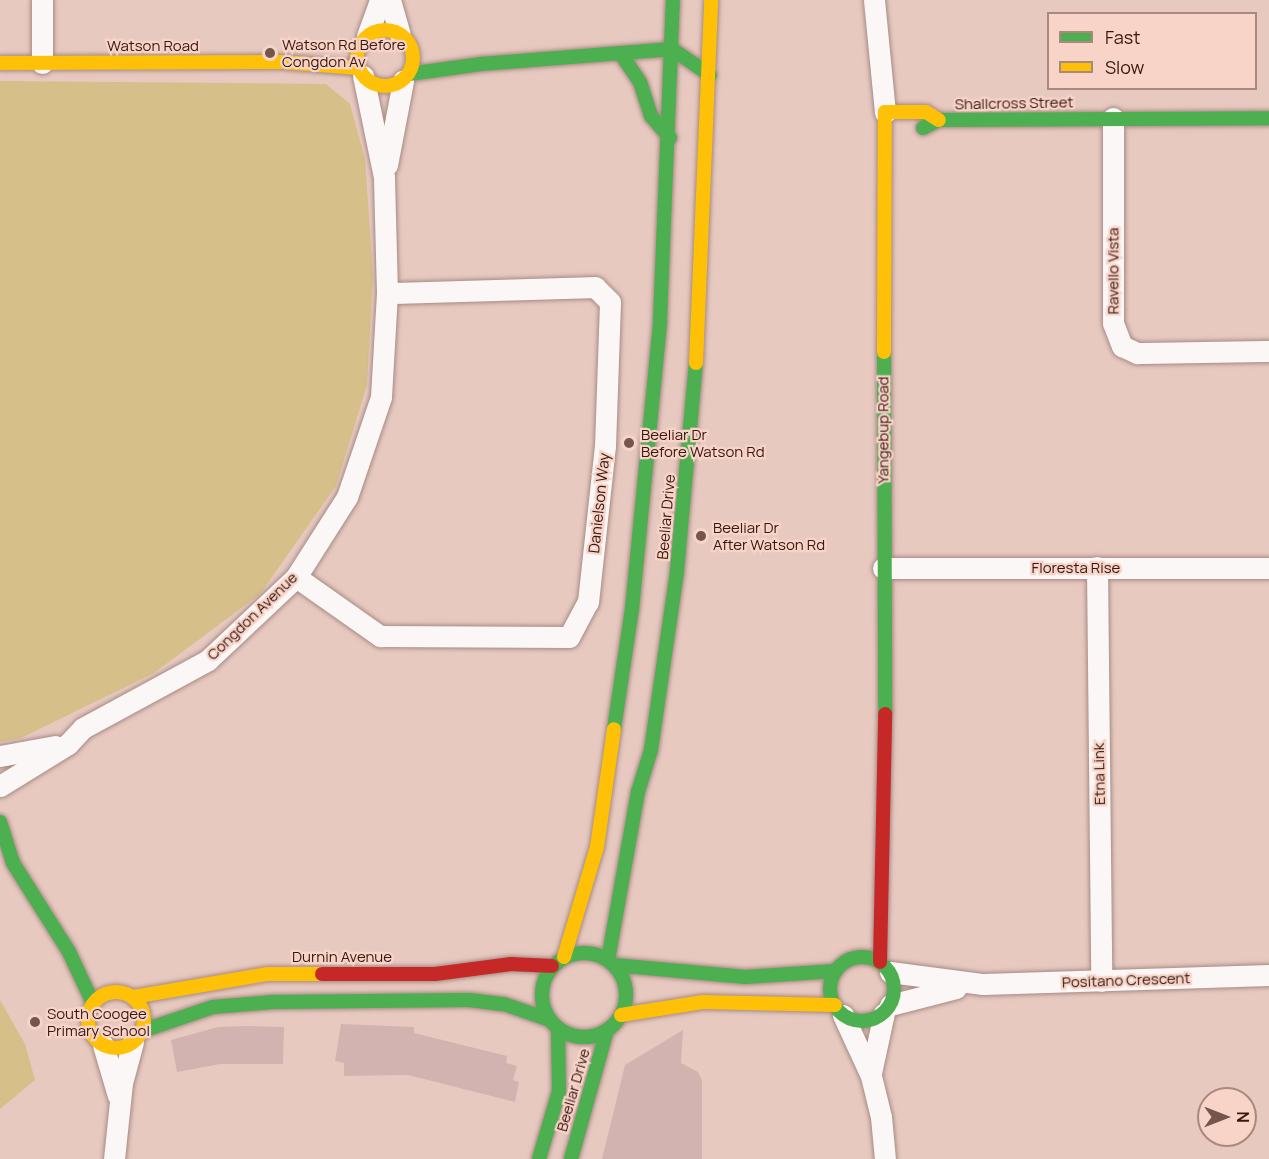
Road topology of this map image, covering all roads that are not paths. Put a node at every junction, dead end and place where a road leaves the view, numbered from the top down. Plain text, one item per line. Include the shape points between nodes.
1 (42, 0) edge
2 (380, 0) edge
3 (390, 0) edge
4 (673, 0) edge
5 (874, 0) edge
6 (711, 7) edge
7 (364, 39) junction
8 (406, 41) junction
9 (672, 49) junction
10 (621, 54) junction
11 (0, 63) edge
12 (42, 63) junction
13 (306, 63) junction
14 (481, 64) junction
15 (361, 72) junction
16 (710, 75) junction
17 (406, 77) junction
18 (1113, 118) junction
19 (1269, 118) edge
20 (939, 120) junction
21 (885, 121) junction
22 (670, 138) junction
23 (384, 177) junction
24 (387, 292) junction
25 (1269, 351) edge
26 (1097, 567) junction
27 (883, 568) junction
28 (1269, 568) edge
29 (296, 577) junction
30 (68, 744) junction
31 (0, 756) edge
32 (0, 786) edge
33 (0, 822) edge
34 (0, 852) edge
35 (884, 862) junction
36 (13, 863) junction
37 (864, 918) dead end
38 (855, 941) dead end
39 (69, 952) junction
40 (564, 957) junction
41 (849, 959) junction
42 (611, 963) junction
43 (552, 966) junction
44 (885, 967) junction
45 (836, 971) junction
46 (1269, 975) edge
47 (1101, 981) junction
48 (983, 984) junction
49 (117, 992) junction
50 (133, 997) junction
51 (93, 1003) junction
52 (887, 1009) junction
53 (839, 1010) junction
54 (621, 1015) junction
55 (554, 1024) junction
56 (608, 1030) junction
57 (137, 1037) junction
58 (103, 1045) junction
59 (871, 1076) junction
60 (120, 1105) junction
61 (114, 1159) edge
62 (539, 1159) edge
63 (572, 1159) edge
64 (885, 1159) edge

1 - 12 street
2 - 7 street
3 - 8 street
4 - 9 main road, Beeliar Drive
5 - 21 street, Yangebup Road via 884,76
6 - 9 main road
6 - 16 main road, Beeliar Drive
7 - 8 main road via 383,29
7 - 13 main road, Watson Road
7 - 15 main road
8 - 14 main road via 432,53
8 - 17 main road
9 - 10 main road
9 - 16 main road
9 - 22 main road, Beeliar Drive
10 - 14 main road
10 - 22 main road via 640,82 651,116
11 - 12 main road, Watson Road
12 - 13 main road, Watson Road
13 - 15 main road, Watson Road
14 - 17 main road
15 - 17 main road via 386,87
15 - 23 street, Congdon Avenue
16 - 42 main road, Beeliar Drive via 699,325 677,572 651,750 636,802
17 - 23 street, Congdon Avenue
18 - 19 main road, Shallcross Street
18 - 20 main road, Shallcross Street
18 - 25 street, Ravello Vista via 1113,323 1122,346 1137,353
20 - 21 main road, Shallcross Street via 907,129
20 - 21 main road, Shallcross Street via 926,112
21 - 27 main road, Yangebup Road
22 - 40 main road, Beeliar Drive via 653,424 621,704 593,868
23 - 24 street, Congdon Avenue
24 - 29 street, Congdon Avenue via 381,397 347,497
24 - 29 street, Danielson Way via 595,287 610,302 605,446 588,602 569,637 380,636
26 - 27 street, Floresta Rise
26 - 28 street, Floresta Rise
26 - 47 street, Etna Link
27 - 35 main road, Yangebup Road
29 - 30 street, Congdon Avenue via 208,660 84,728
30 - 31 street
30 - 32 street, Congdon Avenue
33 - 36 main road
34 - 36 main road
35 - 37 main road, Yangebup Road
35 - 44 main road, Yangebup Road via 878,921
36 - 39 main road
38 - 41 main road
39 - 49 main road
39 - 51 main road
40 - 42 main road via 587,952
40 - 43 main road
41 - 44 main road via 866,957
41 - 45 main road
42 - 45 main road via 745,977
42 - 54 main road via 626,989
43 - 50 main road, Durnin Avenue via 511,964 435,974 268,974
43 - 55 main road via 542,992
44 - 48 street, Positano Crescent
44 - 52 main road via 894,986
45 - 53 main road via 830,988
46 - 47 street, Positano Crescent
47 - 48 street, Positano Crescent
48 - 52 street, Positano Crescent
49 - 50 main road
49 - 51 main road via 100,996
50 - 57 main road via 143,1012
51 - 58 main road via 89,1026
52 - 53 main road via 866,1021
52 - 59 street
53 - 54 main road via 703,1002
53 - 59 street
54 - 56 main road
55 - 56 main road via 577,1036
55 - 57 main road via 504,1004 469,1000 273,1002 213,1007
55 - 62 main road, Beeliar Drive via 559,1091
56 - 63 main road, Beeliar Drive
57 - 58 main road via 118,1048
57 - 60 street
58 - 60 street
59 - 64 street via 881,1117
60 - 61 street

